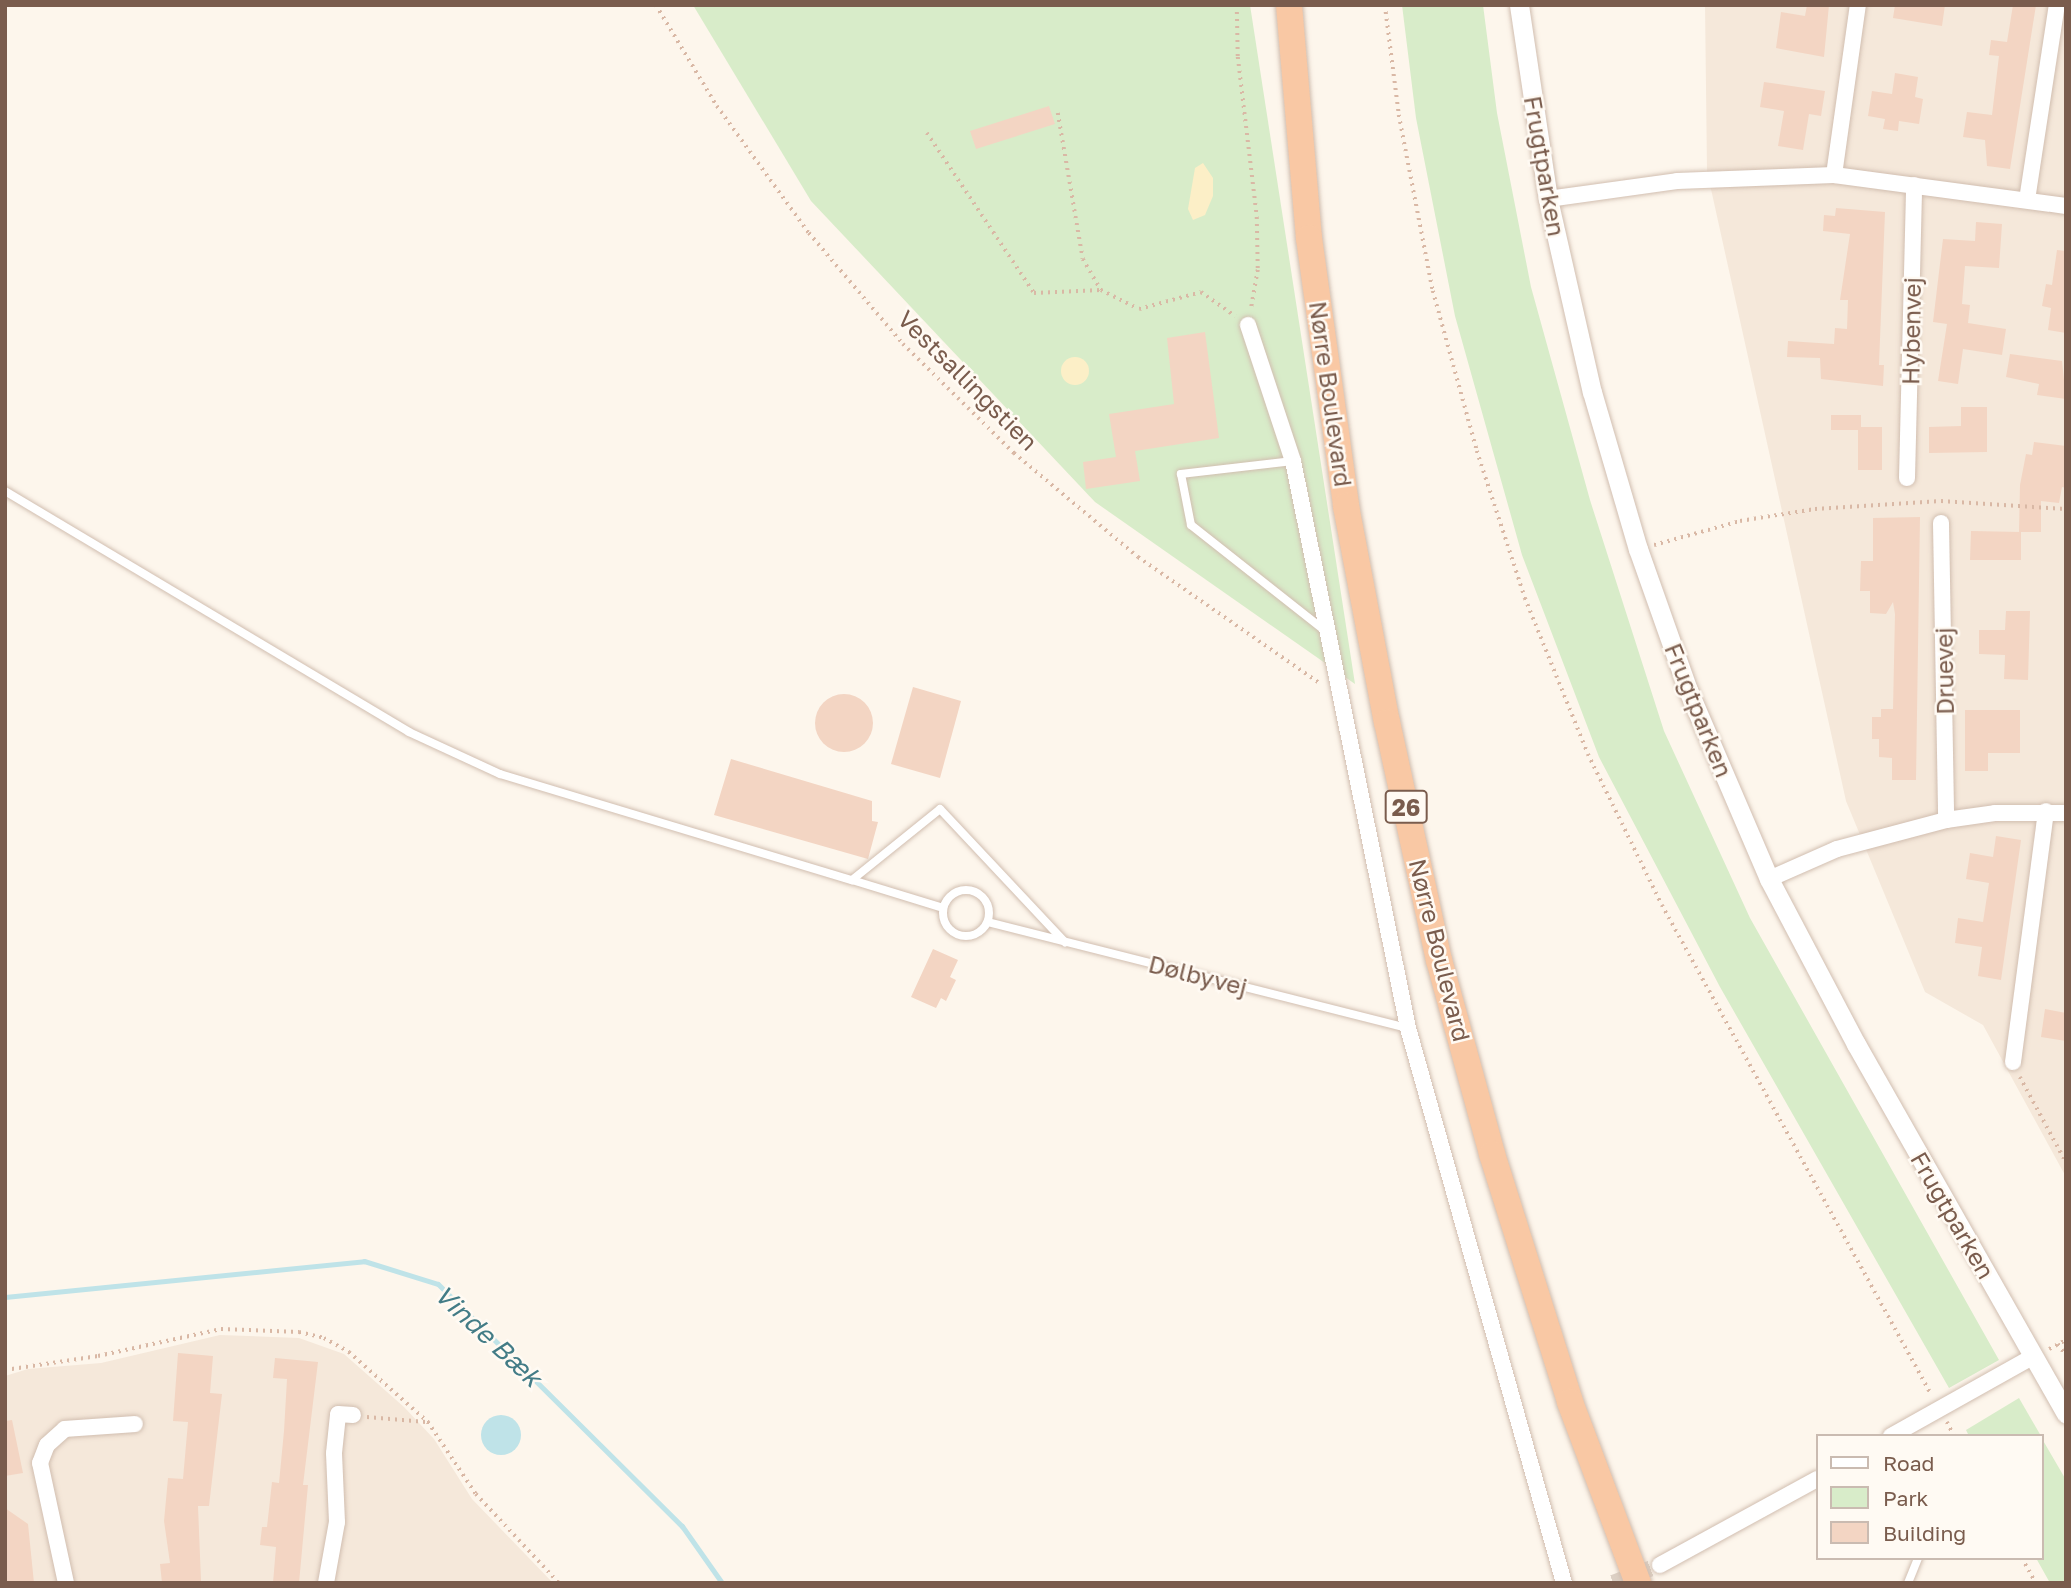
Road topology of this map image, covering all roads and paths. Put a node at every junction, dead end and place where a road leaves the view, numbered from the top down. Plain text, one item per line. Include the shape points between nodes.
1 (656, 5) edge
2 (1237, 5) edge
3 (1289, 5) edge
4 (1385, 5) edge
5 (1520, 5) edge
6 (1858, 5) edge
7 (2057, 5) edge
8 (1058, 113) dead end
9 (927, 133) dead end
10 (1834, 175) junction
11 (1914, 185) junction
12 (1548, 199) junction
13 (2027, 200) junction
14 (2066, 206) edge
15 (1101, 290) junction
16 (1248, 325) junction
17 (1293, 461) junction
18 (1908, 478) dead end
19 (5, 491) edge
20 (2066, 509) edge
21 (1941, 523) dead end
22 (1638, 549) junction
23 (1328, 632) junction
24 (1340, 697) junction
25 (2046, 811) junction
26 (2066, 813) edge
27 (1946, 820) junction
28 (1769, 879) junction
29 (852, 880) junction
30 (943, 908) junction
31 (988, 922) junction
32 (1065, 942) junction
33 (1408, 1028) junction
34 (2013, 1062) joint
35 (2066, 1162) edge
36 (2058, 1344) dead end
37 (2034, 1356) junction
38 (2066, 1356) edge
39 (5, 1370) edge
40 (1941, 1413) junction
41 (2066, 1414) edge
42 (352, 1416) joint
43 (428, 1422) junction
44 (135, 1424) dead end
45 (1895, 1434) edge
46 (1953, 1434) edge
47 (1815, 1480) edge
48 (1917, 1560) edge
49 (2023, 1560) edge
50 (1660, 1565) tunnel mouth
51 (66, 1583) edge
52 (326, 1583) edge
53 (559, 1583) edge
54 (1564, 1583) edge
55 (1638, 1583) edge
56 (1908, 1583) edge
57 (2036, 1583) edge

1 - 24 path, Vestsallingstien via 717,106 809,233 903,344 1014,453 1138,557
2 - 16 path via 1238,57 1257,217 1258,270
3 - 55 highway, Nørre Boulevard / 26 via 1309,238 1346,506 1419,867 1492,1154 1570,1402
4 - 40 path via 1399,115 1433,291 1477,451 1525,598 1588,754 1662,905
5 - 12 street, Frugtparken
6 - 10 street
7 - 13 street
8 - 15 path via 1083,259
9 - 15 path via 1034,293
10 - 11 street
10 - 12 street via 1678,181
11 - 13 street
11 - 18 street, Hybenvej
12 - 22 street, Frugtparken via 1592,392
13 - 14 street
15 - 16 path via 1139,309 1201,292
16 - 17 street
17 - 23 street
17 - 23 lane via 1181,474 1191,525
19 - 29 lane via 409,732 500,774
20 - 22 path via 1941,501 1815,509 1740,522
21 - 27 street, Druevej
22 - 28 street, Frugtparken via 1688,690
23 - 24 street
24 - 33 street
25 - 26 street
25 - 27 street
25 - 34 street
27 - 28 street via 1837,849
28 - 37 street, Frugtparken via 1856,1044
29 - 30 lane
29 - 32 lane via 940,809
30 - 31 lane via 944,920 960,936 971,936
30 - 31 lane via 949,897 973,891 984,898
31 - 32 lane, Dølbyvej
32 - 33 lane, Dølbyvej
33 - 54 street
34 - 35 path
36 - 38 path
37 - 40 street
37 - 41 street, Frugtparken
39 - 43 path via 98,1356 221,1329 299,1332 324,1338 349,1352
40 - 45 street
40 - 46 path
42 - 43 path
42 - 52 street via 338,1414 334,1453 337,1522
43 - 53 path via 476,1494
44 - 51 street via 65,1429 47,1444 40,1463
47 - 50 street
48 - 56 lane
49 - 57 path

